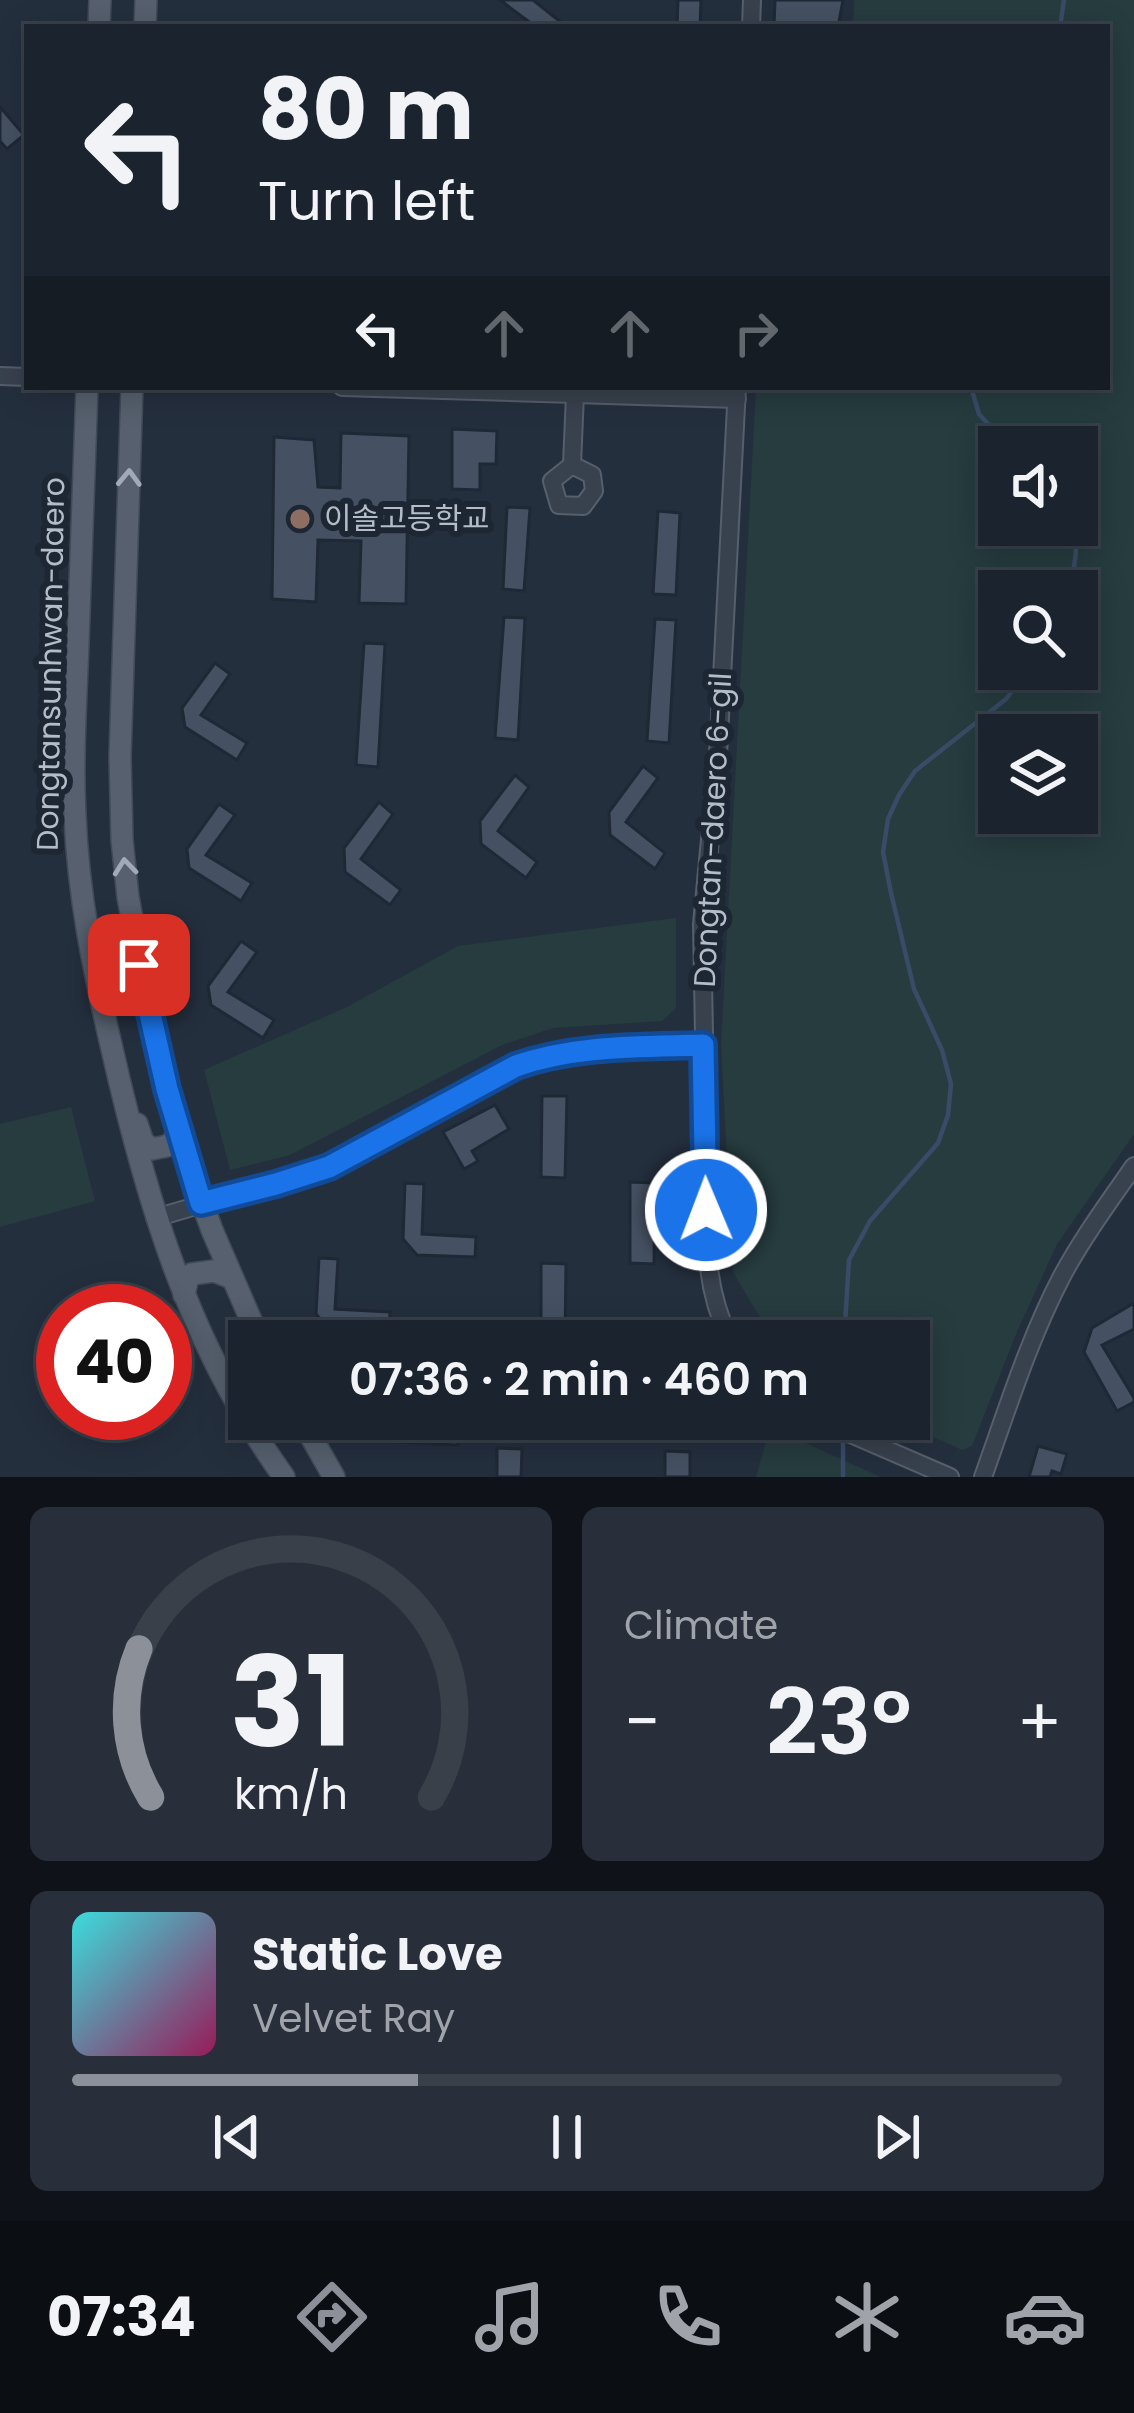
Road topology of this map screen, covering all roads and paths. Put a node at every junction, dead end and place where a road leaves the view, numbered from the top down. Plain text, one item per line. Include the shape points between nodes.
1 (87, 390) edge
2 (132, 390) edge
3 (442, 390) edge
4 (737, 393) edge
5 (575, 394) junction
6 (572, 465) dead end
7 (703, 1045) junction
8 (120, 1084) junction
9 (180, 1136) junction
10 (1134, 1166) edge
11 (201, 1203) junction
12 (155, 1218) junction
13 (232, 1278) junction
14 (180, 1284) edge
15 (186, 1284) edge
16 (192, 1311) edge
17 (251, 1320) edge
18 (720, 1320) edge
19 (313, 1440) edge
20 (865, 1440) edge
21 (284, 1477) edge
22 (334, 1477) edge
23 (950, 1477) edge
24 (983, 1477) edge

1 - 8 main road, Dongtansunhwan-daero via 75,817 88,935
9 -> 2 main road via 139,965 122,841
3 - 5 street
4 - 5 street
4 - 7 street, Dongtan-daero 6-gil via 703,909
5 - 6 street
7 - 11 street via 545,1056 329,1167
7 - 18 street, Dongtan-daero 6-gil via 710,1288
8 - 9 main road via 143,1142 159,1148
8 - 12 main road, Dongtansunhwan-daero
9 - 11 main road
10 - 24 street via 1060,1279
11 - 12 street
11 - 13 main road
12 - 14 main road, Dongtansunhwan-daero
13 - 15 main road via 214,1271 192,1274
13 - 17 main road
16 - 21 main road, Dongtansunhwan-daero
19 - 22 main road
20 - 23 street

